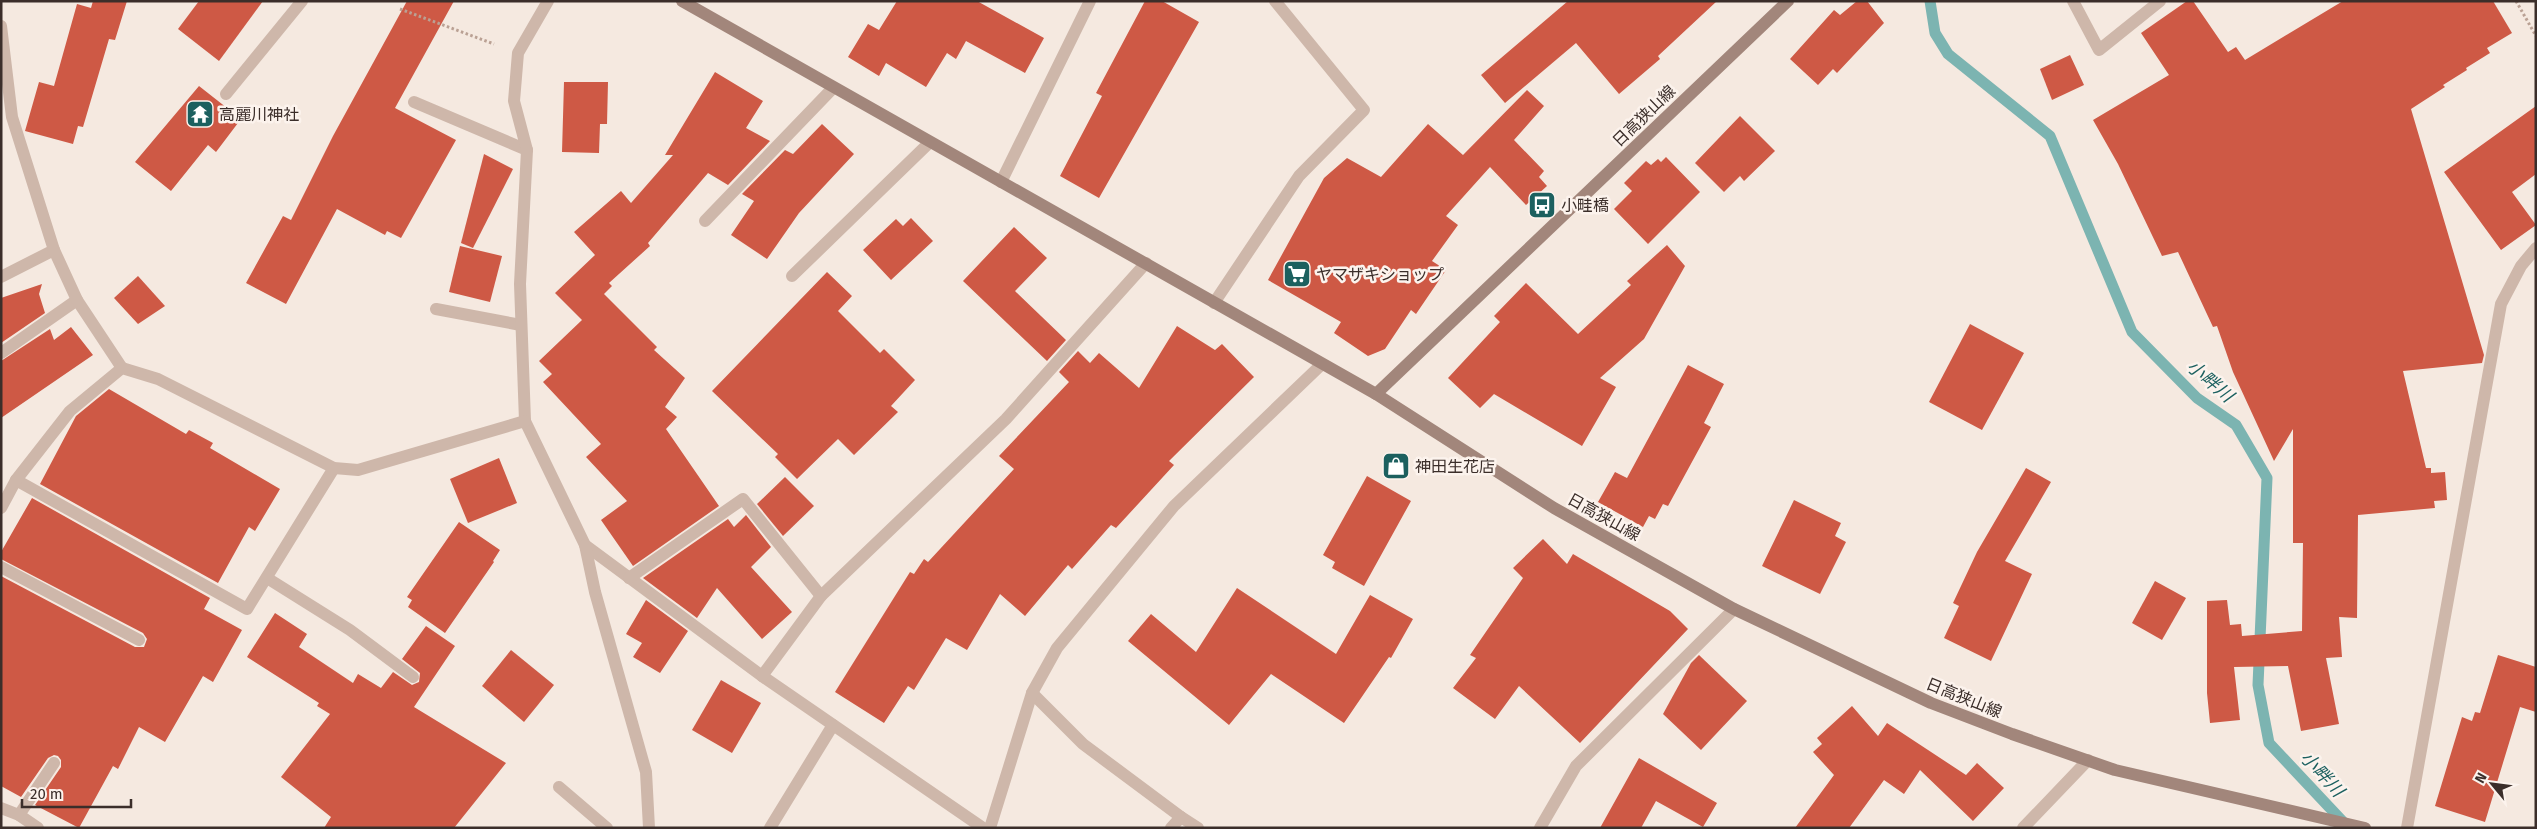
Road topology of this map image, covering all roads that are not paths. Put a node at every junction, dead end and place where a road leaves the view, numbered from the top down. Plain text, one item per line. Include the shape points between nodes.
1 (302, 1) edge
2 (548, 1) edge
3 (682, 1) edge
4 (1090, 1) edge
5 (1275, 1) edge
6 (1788, 1) edge
7 (2073, 1) edge
8 (2160, 1) edge
9 (1, 26) edge
10 (833, 88) junction
11 (226, 94) dead end
12 (414, 102) dead end
13 (7, 118) edge
14 (929, 143) junction
15 (527, 150) junction
16 (1001, 182) junction
17 (706, 221) dead end
18 (2536, 248) edge
19 (54, 250) junction
20 (1146, 263) junction
21 (792, 276) dead end
22 (1, 277) edge
23 (76, 300) junction
24 (1214, 303) junction
25 (436, 309) dead end
26 (522, 325) junction
27 (1, 353) edge
28 (1321, 365) junction
29 (122, 368) junction
30 (1376, 394) junction
31 (525, 421) junction
32 (334, 468) junction
33 (16, 480) junction
34 (1, 508) edge
35 (585, 545) junction
36 (1, 566) edge
37 (267, 578) junction
38 (630, 578) junction
39 (821, 596) junction
40 (1734, 609) junction
41 (139, 640) dead end
42 (762, 676) junction
43 (413, 677) dead end
44 (1032, 693) junction
45 (834, 725) junction
46 (2088, 760) junction
47 (54, 763) dead end
48 (559, 786) dead end
49 (1, 808) edge
50 (19, 815) junction
51 (1182, 817) junction
52 (38, 828) edge
53 (607, 828) edge
54 (649, 828) edge
55 (770, 828) edge
56 (983, 828) edge
57 (990, 828) edge
58 (1171, 828) edge
59 (1198, 828) edge
60 (1540, 828) edge
61 (2023, 828) edge
62 (2365, 828) edge
63 (2407, 828) edge

1 - 11 street
2 - 15 street via 518,53 514,101
3 - 10 main road
4 - 16 street
5 - 24 street via 1364,110 1298,176
6 - 30 main road, 日高狭山線
7 - 8 street via 2099,50
9 - 13 street
10 - 14 main road
10 - 17 street
12 - 15 street
13 - 19 street
14 - 16 main road
14 - 21 street
15 - 26 street via 520,284
16 - 20 main road
18 - 63 street via 2521,266 2501,304
19 - 22 street
19 - 23 street
20 - 24 main road
20 - 39 street via 1006,419
23 - 27 street
23 - 29 street
24 - 28 main road
25 - 26 street
26 - 31 street
28 - 30 main road
28 - 44 street via 1174,506 1057,648
29 - 32 street via 158,379
29 - 33 street via 70,411
30 - 40 main road, 日高狭山線 via 1554,508
31 - 32 street via 358,470
31 - 35 street
32 - 37 street
33 - 34 street
33 - 37 street via 247,609
35 - 38 street
35 - 54 street via 595,592 646,772
36 - 41 street
37 - 43 street via 350,630
38 - 39 street via 743,499
38 - 42 street
39 - 42 street
40 - 46 main road, 日高狭山線 via 1931,703
40 - 60 street via 1576,766
42 - 45 street
44 - 51 street via 1083,744
44 - 57 street
45 - 55 street
45 - 56 street
46 - 61 street
46 - 62 main road, 日高狭山線 via 2115,770
47 - 50 street
48 - 53 street
49 - 50 street
50 - 52 street
51 - 58 street
51 - 59 street

